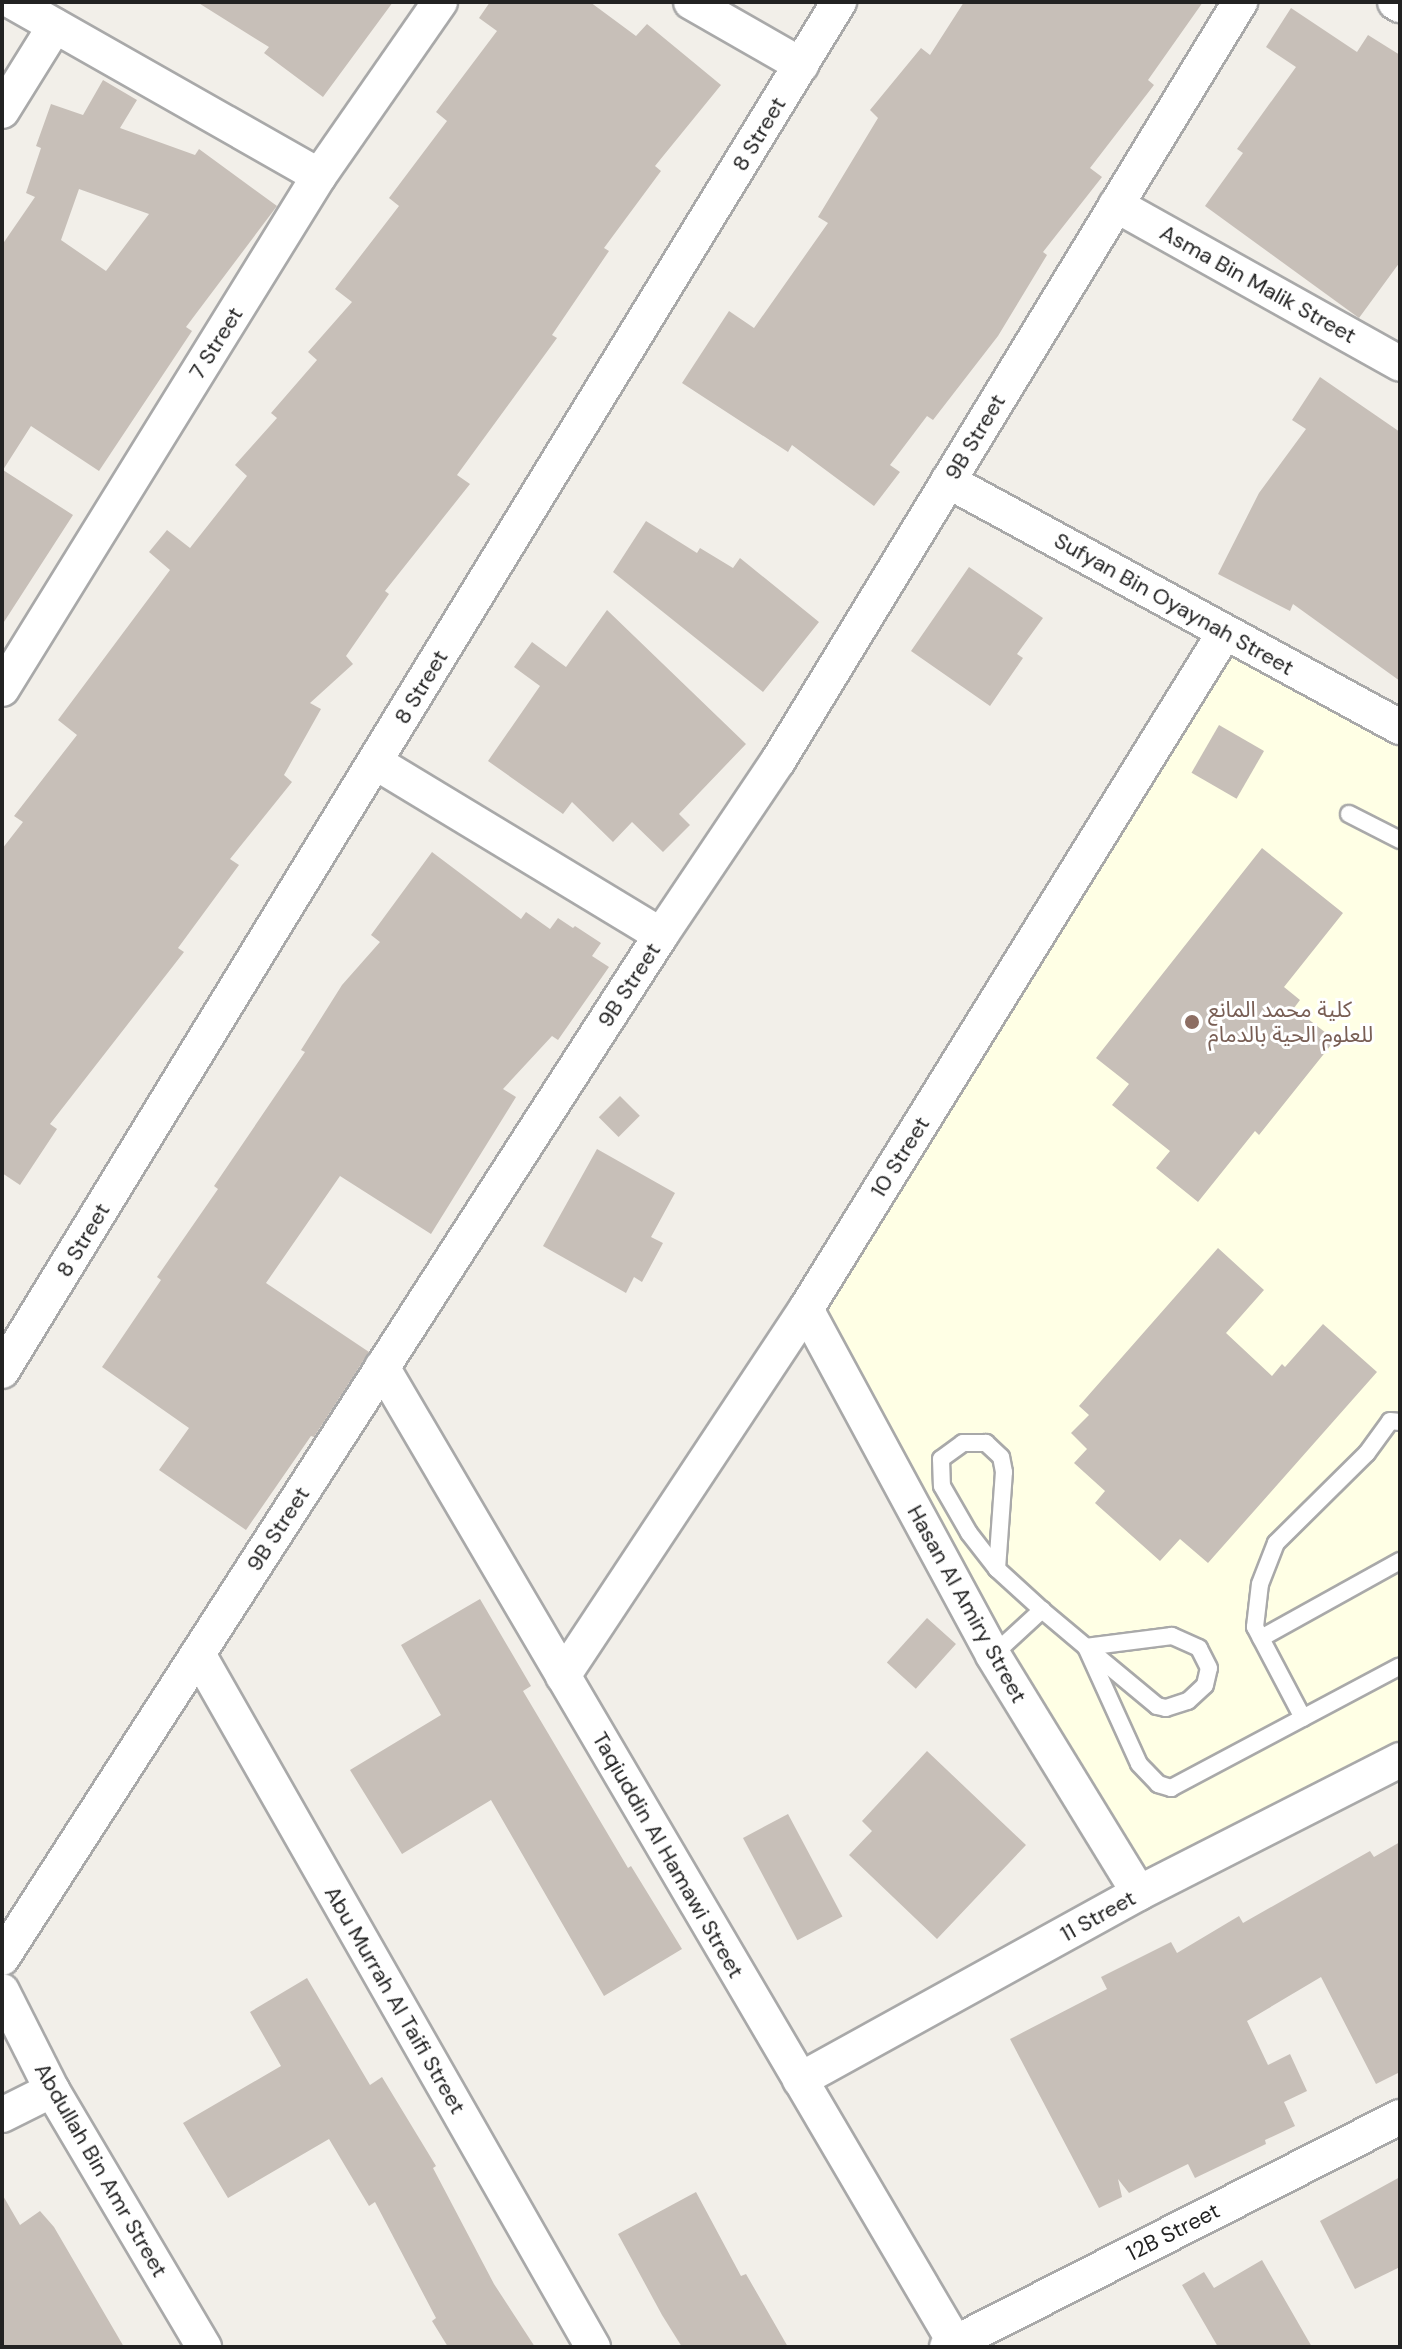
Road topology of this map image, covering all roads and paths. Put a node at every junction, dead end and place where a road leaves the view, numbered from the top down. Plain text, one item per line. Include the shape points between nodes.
1 (13, 2) edge
2 (440, 2) edge
3 (691, 2) edge
4 (839, 2) edge
5 (1240, 2) edge
6 (55, 26) junction
7 (801, 65) junction
8 (2, 111) edge
9 (319, 176) junction
10 (1116, 205) junction
11 (1400, 364) edge
12 (948, 481) junction
13 (1225, 632) junction
14 (2, 689) edge
15 (1400, 727) edge
16 (375, 762) junction
17 (1349, 814) dead end
18 (1400, 840) edge
19 (661, 935) junction
20 (806, 1309) junction
21 (382, 1367) junction
22 (2, 1371) edge
23 (1400, 1422) edge
24 (1400, 1561) edge
25 (997, 1569) junction
26 (1042, 1610) junction
27 (1261, 1638) junction
28 (1086, 1647) junction
29 (198, 1654) junction
30 (993, 1655) junction
31 (1400, 1666) edge
32 (563, 1676) junction
33 (1303, 1718) junction
34 (1400, 1760) edge
35 (1139, 1893) junction
36 (2, 1958) edge
37 (2, 1991) edge
38 (800, 2080) junction
39 (52, 2090) junction
40 (2, 2115) edge
41 (1400, 2117) edge
42 (951, 2345) edge
43 (204, 2347) edge
44 (593, 2347) edge

1 - 6 street
2 - 9 street, 7 Street
3 - 7 street
4 - 7 street, 8 Street
5 - 10 street, 9B Street
6 - 8 street
6 - 9 street
7 - 16 street, 8 Street
9 - 14 street, 7 Street
10 - 11 street, Asma Bin Malik Street
10 - 12 street, 9B Street
12 - 13 street, Sufyan Bin Oyaynah Street
12 - 19 street, 9B Street via 778,761
13 - 15 street, Sufyan Bin Oyaynah Street
13 - 20 street, 10 Street
16 - 19 street
16 - 22 street, 8 Street
17 - 18 lane
19 - 21 street, 9B Street
20 - 30 street, Hasan Al Amiry Street
20 - 32 street, 10 Street
21 - 29 street, 9B Street
21 - 32 street, Taqiuddin Al Hamawi Street
23 - 27 lane via 1390,1421 1367,1453 1276,1543 1260,1584 1255,1627
24 - 27 lane
25 - 25 lane via 942,1486 941,1459 963,1443 986,1443 1001,1457
25 - 26 lane
26 - 28 lane
26 - 30 lane
27 - 33 lane
28 - 28 lane via 1157,1706 1176,1708 1197,1695 1209,1679 1199,1648 1172,1636
28 - 33 lane via 1139,1764 1158,1784 1171,1788
29 - 36 street, 9B Street
29 - 44 street, Abu Murrah Al Taifi Street
30 - 35 street, Hasan Al Amiry Street
31 - 33 lane
32 - 38 street, Taqiuddin Al Hamawi Street
34 - 35 street, 11 Street
35 - 38 street, 11 Street
37 - 39 street, Abdullah Bin Amr Street
38 - 42 street, Taqiuddin Al Hamawi Street
39 - 40 street
39 - 43 street, Abdullah Bin Amr Street
41 - 42 street, 12B Street

